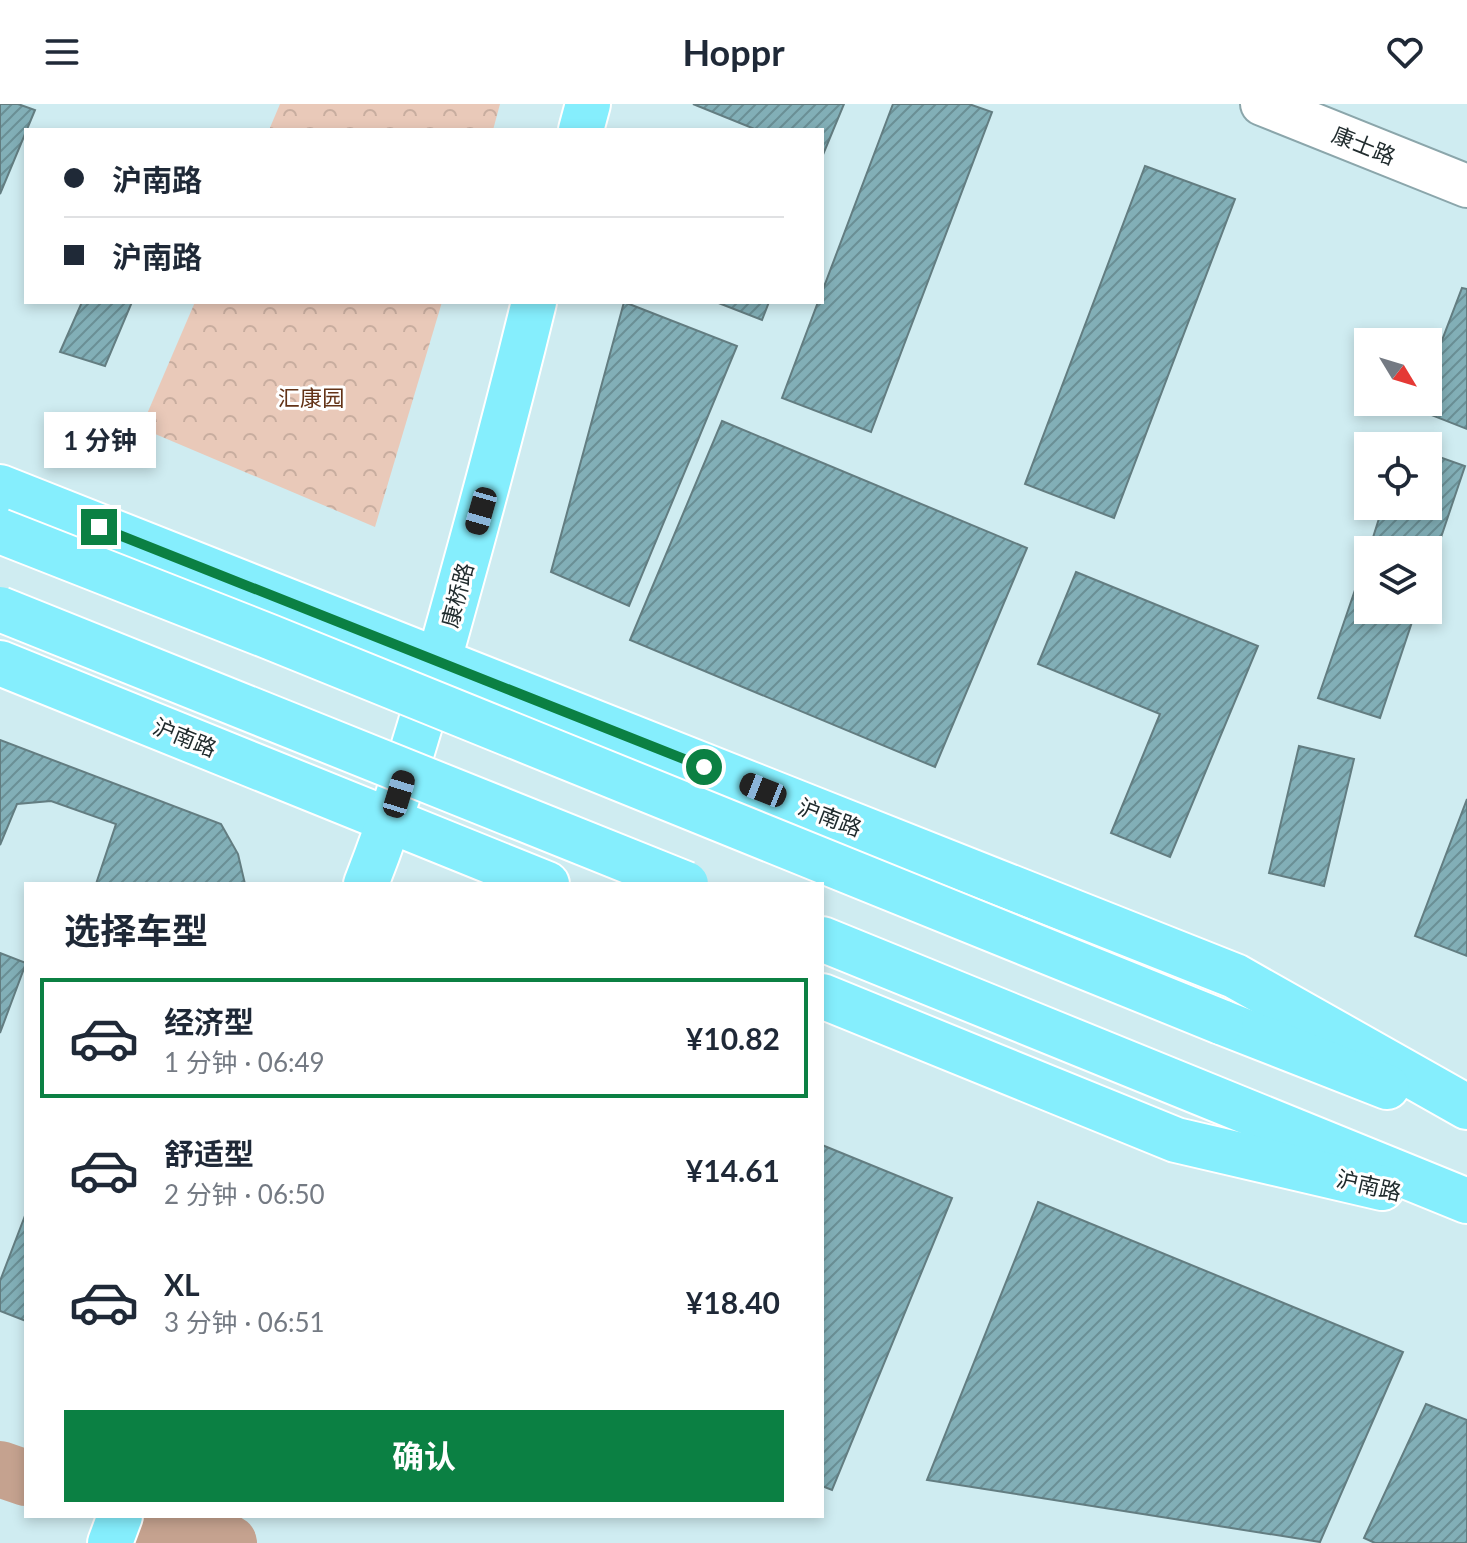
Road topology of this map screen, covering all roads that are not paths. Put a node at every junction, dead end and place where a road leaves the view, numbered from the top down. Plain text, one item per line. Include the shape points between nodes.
1 (588, 104) edge
2 (1262, 104) edge
3 (582, 128) edge
4 (1467, 186) edge
5 (534, 304) edge
6 (0, 487) edge
7 (0, 531) edge
8 (0, 609) edge
9 (439, 662) junction
10 (0, 663) edge
11 (391, 820) junction
12 (367, 882) edge
13 (542, 882) edge
14 (681, 882) edge
15 (824, 940) edge
16 (824, 997) edge
17 (1467, 1107) edge
18 (1467, 1119) edge
19 (1467, 1201) edge
20 (1467, 1208) edge
21 (119, 1518) edge
22 (110, 1543) edge

1 - 3 main road
2 - 4 street, 康士路
5 - 9 main road, 康桥路
6 - 9 main road, 沪南路
7 - 18 main road, bridge
8 - 14 main road, bridge
9 - 11 main road, 康桥路
9 - 17 main road, 沪南路 via 1235,976
10 - 11 main road, 沪南路
11 - 12 main road, 康桥路
11 - 13 main road, 沪南路
15 - 19 main road
16 - 20 main road, 沪南路 via 1176,1140
21 - 22 main road

